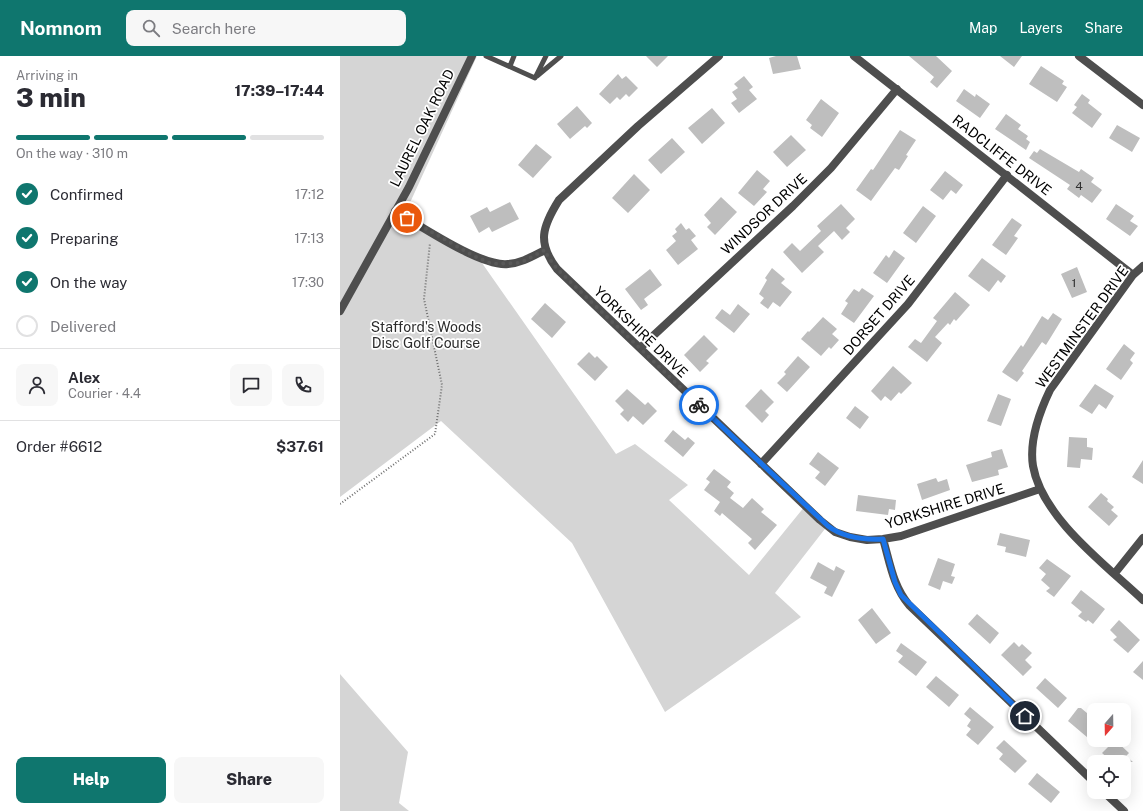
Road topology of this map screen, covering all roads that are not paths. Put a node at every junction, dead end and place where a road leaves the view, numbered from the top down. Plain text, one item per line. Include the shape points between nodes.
1 (472, 56) edge
2 (486, 56) edge
3 (514, 56) edge
4 (546, 56) edge
5 (561, 56) edge
6 (719, 56) edge
7 (854, 56) edge
8 (1079, 56) edge
9 (510, 66) junction
10 (535, 78) junction
11 (897, 89) junction
12 (1143, 105) edge
13 (1007, 175) junction
14 (395, 212) junction
15 (545, 250) junction
16 (1143, 266) edge
17 (1133, 276) junction
18 (340, 311) edge
19 (640, 348) junction
20 (761, 464) junction
21 (1040, 489) junction
22 (1143, 538) edge
23 (883, 539) junction
24 (1115, 573) junction
25 (1143, 600) edge
26 (1087, 775) edge
27 (1111, 799) edge
28 (1124, 811) edge

1 - 14 street, LAUREL OAK ROAD
2 - 9 lane
3 - 9 lane
4 - 10 lane
5 - 10 lane
6 - 15 street via 638,126 559,200 550,214 544,232
7 - 11 street, RADCLIFFE DRIVE
8 - 12 street
9 - 10 lane
11 - 13 street, RADCLIFFE DRIVE
11 - 19 street, WINDSOR DRIVE via 831,168
13 - 17 street, RADCLIFFE DRIVE
13 - 20 street, DORSET DRIVE via 908,304
14 - 15 street via 492,264 520,263
14 - 18 street, LAUREL OAK ROAD
15 - 19 street, YORKSHIRE DRIVE via 557,269
16 - 17 street, WESTMINSTER DRIVE
17 - 21 street, WESTMINSTER DRIVE via 1050,390 1041,408 1033,439 1033,466
19 - 20 street, YORKSHIRE DRIVE
20 - 23 street, YORKSHIRE DRIVE via 835,532 866,540
21 - 23 street, YORKSHIRE DRIVE via 900,536
21 - 24 street, WESTMINSTER DRIVE via 1068,530
22 - 24 street
23 - 26 street via 901,595
24 - 25 street, WESTMINSTER DRIVE
27 - 28 street

